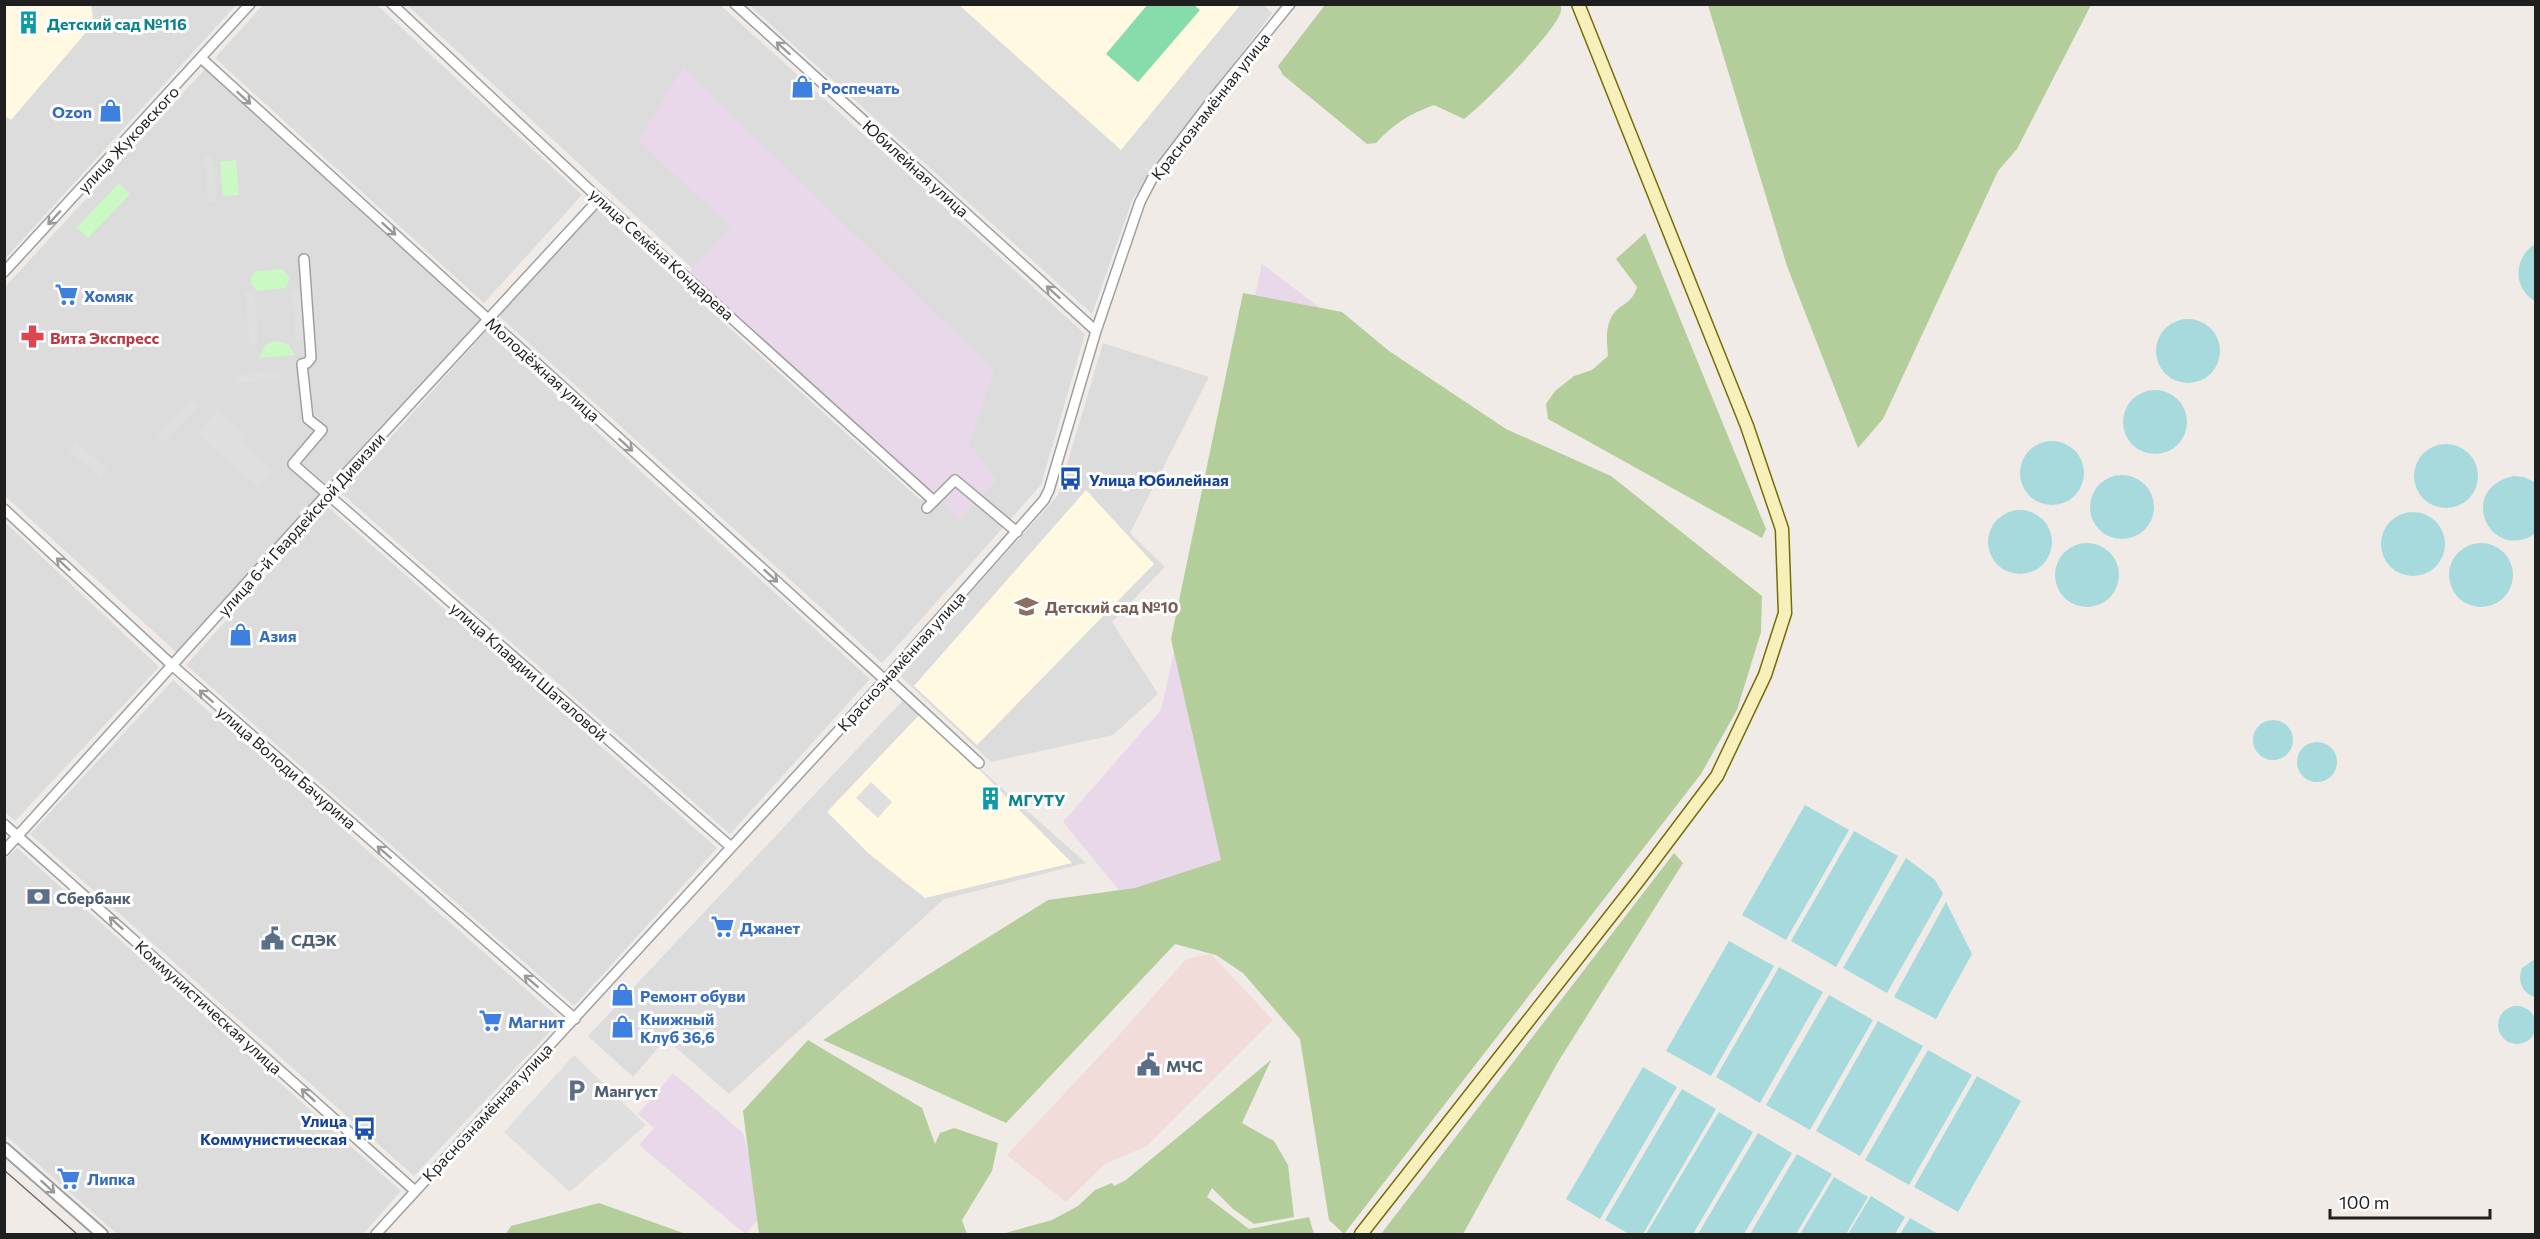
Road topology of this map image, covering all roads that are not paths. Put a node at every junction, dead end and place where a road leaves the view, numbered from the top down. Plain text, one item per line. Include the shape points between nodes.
1 (250, 4) edge
2 (392, 4) edge
3 (735, 4) edge
4 (1578, 4) edge
5 (1284, 7) edge
6 (201, 58) junction
7 (599, 199) junction
8 (304, 259) dead end
9 (4, 272) edge
10 (488, 319) junction
11 (1096, 331) junction
12 (327, 494) junction
13 (4, 509) edge
14 (1017, 532) junction
15 (172, 666) junction
16 (886, 679) junction
17 (979, 763) dead end
18 (4, 824) edge
19 (18, 836) junction
20 (731, 848) junction
21 (4, 851) edge
22 (575, 1019) junction
23 (4, 1148) edge
24 (414, 1190) junction
25 (102, 1234) edge
26 (376, 1234) edge
27 (1361, 1234) edge

1 - 6 street, улица Жуковского
2 - 7 street, улица Семёна Кондарева
11 -> 3 street, Юбилейная улица
4 - 27 main road via 1747,426 1775,508 1782,529 1785,613 1766,675 1717,776
5 - 11 street, Краснознамённая улица via 1152,179 1131,227
6 -> 9 street, улица Жуковского
6 -> 10 street, Молодёжная улица
7 - 10 street, улица 6-й Гвардейской Дивизии
7 - 14 street, улица Семёна Кондарева via 931,505 955,480
8 - 12 street, улица Клавдии Шаталовой via 311,358 302,364 308,420 322,430 293,464
10 - 12 street, улица 6-й Гвардейской Дивизии
10 -> 16 street, Молодёжная улица
11 - 14 street, Краснознамённая улица via 1049,490
12 - 15 street, улица 6-й Гвардейской Дивизии
12 - 20 street, улица Клавдии Шаталовой
15 -> 13 street, улица Володи Бачурина
14 - 16 street, Краснознамённая улица
15 - 19 street, улица 6-й Гвардейской Дивизии
22 -> 15 street, улица Володи Бачурина
16 - 17 street, Молодёжная улица
16 - 20 street, Краснознамённая улица
18 - 19 street, Коммунистическая улица
19 - 21 street, улица 6-й Гвардейской Дивизии
24 -> 19 street, Коммунистическая улица
20 - 22 street, Краснознамённая улица
22 - 24 street, Краснознамённая улица
23 -> 25 street
24 - 26 street, Краснознамённая улица

